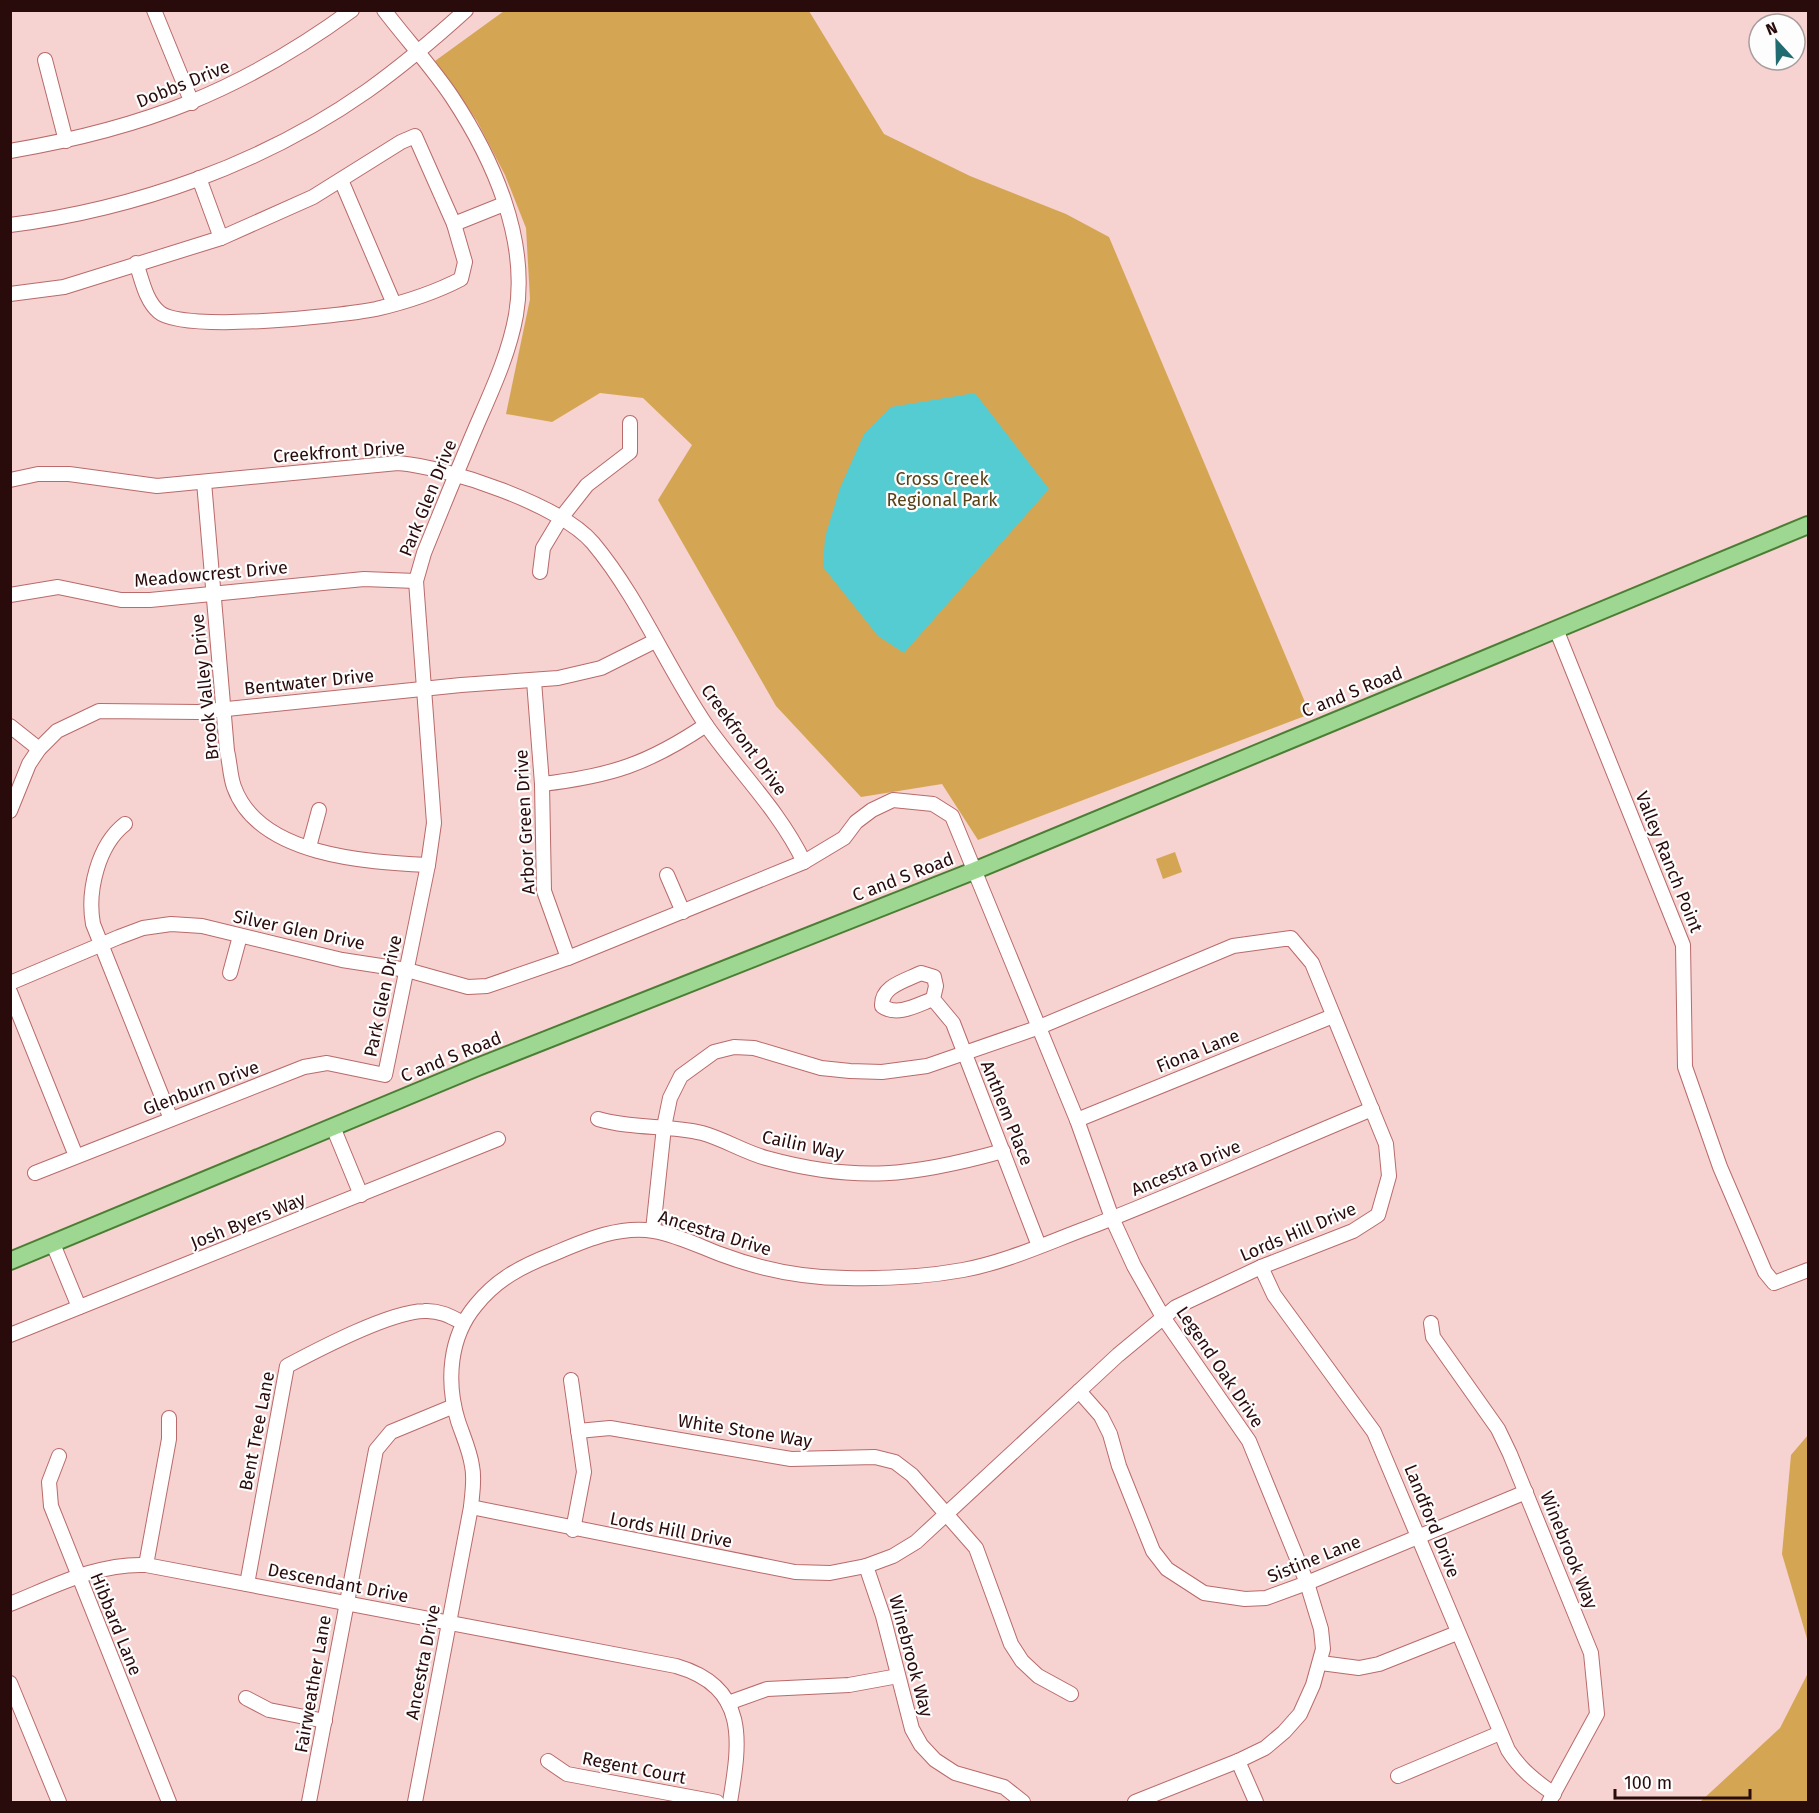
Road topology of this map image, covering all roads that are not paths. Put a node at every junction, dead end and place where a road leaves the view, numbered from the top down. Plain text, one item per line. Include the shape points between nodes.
1 (154, 10) edge
2 (352, 10) edge
3 (384, 10) edge
4 (466, 10) edge
5 (417, 53) junction
6 (45, 60) dead end
7 (192, 103) junction
8 (66, 141) junction
9 (10, 151) edge
10 (199, 178) junction
11 (341, 180) junction
12 (504, 204) junction
13 (454, 224) junction
14 (10, 225) edge
15 (221, 238) junction
16 (136, 263) junction
17 (10, 294) edge
18 (394, 304) junction
19 (630, 423) dead end
20 (456, 475) junction
21 (10, 480) edge
22 (204, 482) junction
23 (561, 518) junction
24 (1809, 525) edge
25 (540, 572) dead end
26 (416, 580) junction
27 (213, 592) junction
28 (10, 595) edge
29 (1556, 629) junction
30 (655, 641) junction
31 (534, 681) junction
32 (423, 690) junction
33 (225, 709) junction
34 (706, 725) junction
35 (10, 726) edge
36 (39, 749) junction
37 (542, 784) junction
38 (319, 810) dead end
39 (10, 811) edge
40 (125, 824) dead end
41 (309, 847) junction
42 (804, 862) junction
43 (428, 866) junction
44 (976, 870) junction
45 (667, 874) dead end
46 (682, 912) junction
47 (240, 936) junction
48 (102, 945) junction
49 (568, 958) junction
50 (407, 970) junction
51 (230, 973) dead end
52 (10, 983) edge
53 (10, 992) edge
54 (933, 999) dead end
55 (1333, 1016) junction
56 (1037, 1028) junction
57 (964, 1055) junction
58 (385, 1075) joint
59 (1372, 1109) junction
60 (171, 1119) junction
61 (598, 1119) dead end
62 (1077, 1120) junction
63 (664, 1126) junction
64 (333, 1127) junction
65 (498, 1139) dead end
66 (1003, 1151) junction
67 (76, 1156) junction
68 (35, 1173) dead end
69 (361, 1195) junction
70 (1112, 1218) junction
71 (653, 1230) junction
72 (53, 1244) junction
73 (1039, 1246) junction
74 (10, 1261) edge
75 (1261, 1267) junction
76 (1809, 1270) edge
77 (79, 1308) junction
78 (1163, 1317) junction
79 (463, 1323) junction
80 (1431, 1323) dead end
81 (10, 1335) edge
82 (571, 1380) dead end
83 (1079, 1391) junction
84 (454, 1406) junction
85 (169, 1418) dead end
86 (578, 1431) junction
87 (59, 1456) dead end
88 (1526, 1492) junction
89 (471, 1507) junction
90 (951, 1509) junction
91 (573, 1530) junction
92 (1419, 1536) junction
93 (146, 1565) junction
94 (866, 1566) junction
95 (77, 1576) junction
96 (1307, 1583) junction
97 (247, 1584) junction
98 (346, 1603) junction
99 (10, 1604) edge
100 (449, 1622) junction
101 (1457, 1633) junction
102 (1321, 1663) junction
103 (898, 1676) junction
104 (10, 1683) edge
105 (1071, 1694) dead end
106 (246, 1698) dead end
107 (728, 1703) junction
108 (325, 1721) junction
109 (1500, 1733) junction
110 (548, 1761) dead end
111 (1238, 1761) junction
112 (1398, 1776) dead end
113 (1551, 1798) edge
114 (59, 1803) edge
115 (169, 1803) edge
116 (309, 1803) edge
117 (415, 1803) edge
118 (717, 1803) edge
119 (730, 1803) edge
120 (1023, 1803) edge
121 (1135, 1803) edge
122 (1256, 1803) edge

1 - 7 street
2 - 7 street, Dobbs Drive via 262,70
3 - 5 street, Park Glen Drive
4 - 5 street
5 - 10 street via 308,128
5 - 12 street, Park Glen Drive via 451,96 474,134
6 - 8 street
7 - 8 street, Dobbs Drive via 131,125
8 - 9 street, Dobbs Drive
10 - 14 street via 82,214
10 - 15 street
11 - 13 street via 415,136
11 - 15 street via 313,197
11 - 18 street
12 - 13 street
12 - 20 street, Park Glen Drive via 520,271 516,315 504,360
13 - 18 street via 465,262 461,279 434,293
15 - 16 street
16 - 17 street via 64,287
16 - 18 street via 148,298 160,313 191,321 290,320
19 - 23 street via 630,452 587,485
20 - 22 street, Creekfront Drive via 398,463
20 - 23 street, Creekfront Drive via 489,484
20 - 26 street, Park Glen Drive
21 - 22 street, Creekfront Drive via 38,474 69,474 157,486
22 - 27 street, Brook Valley Drive
23 - 25 street via 543,548
23 - 30 street, Creekfront Drive via 597,548 630,591
24 - 29 main road, C and S Road
26 - 27 street, Meadowcrest Drive via 364,579
26 - 32 street, Park Glen Drive
27 - 28 street, Meadowcrest Drive via 121,600 58,586
27 - 33 street, Brook Valley Drive
29 - 44 main road, C and S Road
29 - 76 street, Valley Ranch Point via 1683,945 1685,1067 1720,1167 1769,1278 1774,1283
30 - 31 street, Bentwater Drive via 601,668
30 - 34 street, Creekfront Drive
31 - 32 street, Bentwater Drive
31 - 37 street, Arbor Green Drive
32 - 33 street, Bentwater Drive
32 - 43 street, Park Glen Drive via 434,823
33 - 36 street, Bentwater Drive via 99,711 57,731
33 - 41 street, Brook Valley Drive via 234,788 266,830 287,842
34 - 37 street via 669,750 639,763 590,778
34 - 42 street, Creekfront Drive via 770,804
35 - 36 street
36 - 39 street, Bentwater Drive
37 - 49 street, Arbor Green Drive via 544,891
38 - 41 street
40 - 48 street via 115,832 92,885 90,907
41 - 43 street, Brook Valley Drive via 378,863
42 - 44 street, Silver Glen Drive via 844,838 856,822 873,810 893,800 933,804 952,816
42 - 46 street, Silver Glen Drive
43 - 50 street, Park Glen Drive
44 - 56 street, Legend Oak Drive
44 - 64 main road, C and S Road
45 - 46 street
46 - 49 street, Silver Glen Drive
47 - 48 street, Silver Glen Drive via 202,926 171,924 143,928
47 - 50 street, Silver Glen Drive via 342,960
47 - 51 street
48 - 52 street, Silver Glen Drive
48 - 60 street
49 - 50 street, Silver Glen Drive via 487,986 468,987
50 - 58 street, Park Glen Drive
53 - 67 street
54 - 57 street, Anthem Place via 953,1023
55 - 56 street, Lords Hill Drive via 1312,963 1291,938 1233,946
55 - 59 street, Lords Hill Drive
55 - 62 street, Fiona Lane
56 - 57 street
56 - 62 street, Legend Oak Drive
57 - 63 street via 927,1066 882,1072 821,1068 754,1048 714,1052 681,1077 670,1098
57 - 66 street, Anthem Place
58 - 60 street, Glenburn Drive via 327,1063 304,1066
59 - 70 street, Ancestra Drive
59 - 75 street, Lords Hill Drive via 1386,1144 1389,1176 1378,1215 1353,1231
60 - 67 street, Glenburn Drive
61 - 63 street, Cailin Way via 618,1125
62 - 70 street, Legend Oak Drive
63 - 66 street, Cailin Way via 703,1134 763,1157 846,1173 891,1175 925,1171
63 - 71 street
64 - 69 street
64 - 72 main road, C and S Road
65 - 69 street, Josh Byers Way
66 - 73 street, Anthem Place
67 - 68 street, Glenburn Drive
69 - 77 street, Josh Byers Way
70 - 73 street, Ancestra Drive
70 - 78 street, Legend Oak Drive
71 - 73 street, Ancestra Drive via 772,1270 842,1278 966,1270
71 - 79 street, Ancestra Drive via 599,1236 524,1266 489,1290
72 - 74 main road, C and S Road
72 - 77 street
75 - 78 street, Lords Hill Drive via 1200,1294
75 - 92 street, Landford Drive via 1275,1295 1374,1432
77 - 81 street, Josh Byers Way
78 - 83 street, Lords Hill Drive
78 - 96 street, Legend Oak Drive via 1249,1441
79 - 84 street, Ancestra Drive via 453,1351
79 - 97 street, Bent Tree Lane via 446,1313 411,1312 317,1349 287,1366
80 - 88 street, Winebrook Way via 1433,1337 1498,1430
82 - 86 street
83 - 90 street, Lords Hill Drive
83 - 96 street, Sistine Lane via 1101,1416 1153,1551 1167,1569 1204,1593 1228,1598 1266,1598
84 - 89 street, Ancestra Drive via 473,1470
84 - 98 street, Fairweather Lane via 391,1432 376,1450
85 - 93 street via 169,1439
86 - 90 street, White Stone Way via 610,1428 791,1459 875,1457 895,1462
86 - 91 street via 584,1472
87 - 95 street, Hibbard Lane via 48,1494
88 - 92 street, Sistine Lane
88 - 113 street, Winebrook Way via 1591,1653 1597,1714
89 - 91 street, Lords Hill Drive
89 - 100 street, Ancestra Drive
90 - 94 street via 916,1542
90 - 105 street, White Stone Way via 976,1548 1011,1644 1022,1661 1038,1676
91 - 94 street, Lords Hill Drive via 795,1572 830,1573
92 - 96 street, Sistine Lane
92 - 101 street, Landford Drive
93 - 95 street, Descendant Drive via 123,1564
93 - 97 street, Descendant Drive
94 - 103 street, Winebrook Way
95 - 99 street, Descendant Drive
95 - 115 street, Hibbard Lane
96 - 102 street, Legend Oak Drive via 1321,1629
97 - 98 street, Descendant Drive
98 - 100 street, Descendant Drive
98 - 108 street, Fairweather Lane
100 - 107 street, Descendant Drive via 692,1671 716,1688
100 - 117 street, Ancestra Drive
101 - 102 street via 1379,1664 1359,1668
101 - 109 street, Landford Drive
102 - 111 street, Legend Oak Drive via 1300,1714 1265,1748
103 - 107 street via 849,1685 767,1689
103 - 120 street, Winebrook Way via 912,1729 935,1760 955,1773 1004,1787
104 - 114 street
106 - 108 street via 269,1710
107 - 119 street, Descendant Drive via 736,1724 739,1750
108 - 116 street, Fairweather Lane
109 - 112 street
109 - 113 street, Landford Drive via 1518,1765
110 - 118 street, Regent Court via 567,1774
111 - 121 street, Legend Oak Drive
111 - 122 street

